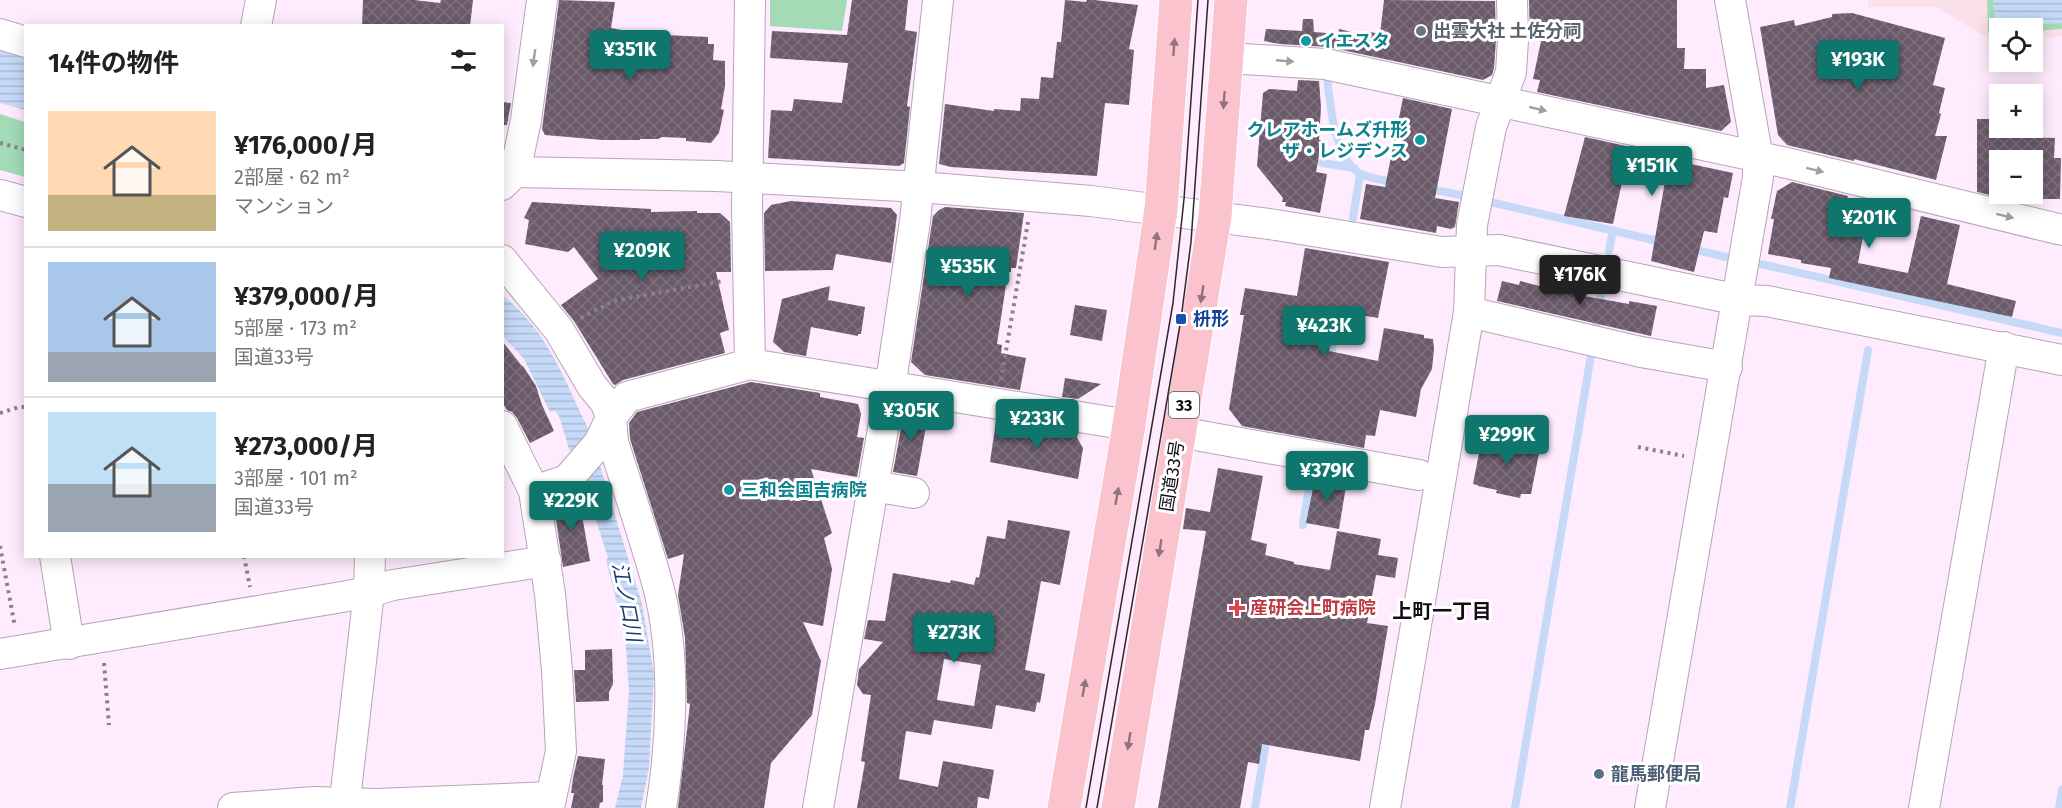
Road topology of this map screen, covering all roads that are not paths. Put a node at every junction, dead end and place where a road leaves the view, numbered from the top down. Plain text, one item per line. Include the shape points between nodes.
1 (261, 0) edge
2 (542, 0) edge
3 (750, 0) edge
4 (938, 0) edge
5 (1176, 0) edge
6 (1231, 0) edge
7 (1512, 0) edge
8 (1730, 0) edge
9 (256, 24) edge
10 (0, 34) edge
11 (24, 41) edge
12 (1227, 58) junction
13 (1500, 101) junction
14 (1758, 159) junction
15 (507, 175) edge
16 (747, 178) junction
17 (920, 187) junction
18 (0, 195) edge
19 (24, 201) edge
20 (1161, 209) junction
21 (1215, 216) junction
22 (2062, 230) edge
23 (1471, 250) junction
24 (504, 262) edge
25 (1739, 300) junction
26 (1469, 312) junction
27 (1698, 312) junction
28 (2004, 347) junction
29 (2062, 360) edge
30 (750, 364) junction
31 (1727, 367) junction
32 (890, 387) junction
33 (1129, 425) junction
34 (504, 430) edge
35 (605, 431) junction
36 (1179, 432) junction
37 (1419, 475) dead end
38 (873, 486) junction
39 (534, 491) junction
40 (914, 493) dead end
41 (55, 558) edge
42 (370, 558) edge
43 (546, 561) junction
44 (369, 592) junction
45 (69, 644) junction
46 (10, 653) edge
47 (550, 803) edge
48 (344, 805) edge
49 (233, 808) edge
50 (661, 808) edge
51 (818, 808) edge
52 (1064, 808) edge
53 (1118, 808) edge
54 (1385, 808) edge
55 (1650, 808) edge
56 (1924, 808) edge

1 - 9 street
2 -> 15 street via 526,120
3 - 16 street
4 - 17 street
20 -> 5 highway
6 - 12 highway, 国道33号 / 33
7 - 13 street via 1511,72
8 - 14 street
10 - 11 street
12 -> 13 street via 1325,64
12 -> 21 highway, 国道33号 / 33
13 -> 14 street
13 - 23 street via 1491,127 1472,225
14 -> 22 street
14 - 25 street
15 - 16 street
16 - 17 street
16 - 30 street
17 - 20 street
17 - 32 street
18 - 19 street
20 - 21 street
33 -> 20 highway
21 - 23 street via 1442,252
21 -> 36 highway, 国道33号 / 33
23 - 26 street
23 - 27 street via 1499,250
24 - 35 street via 559,330 606,403
25 - 27 street
25 - 27 street
25 - 28 street via 1767,301
25 - 31 street
26 - 31 street via 1641,352
26 - 54 street via 1442,509
28 - 29 street
28 - 56 street
30 - 32 street
30 - 35 street via 627,397
31 - 55 street
32 - 33 street
32 - 38 street
52 -> 33 highway
34 - 39 street
35 - 39 street via 567,480
35 - 50 street via 613,442 658,587 665,627 670,712
36 - 37 street via 1287,459 1379,476
36 -> 53 highway, 国道33号 / 33
38 - 40 street
38 - 51 street
39 - 43 street
41 - 45 street
42 - 44 street
43 - 44 street
43 - 47 street via 561,752
44 - 45 street
44 - 48 street
45 - 46 street
47 - 48 street
48 - 49 street via 314,802

